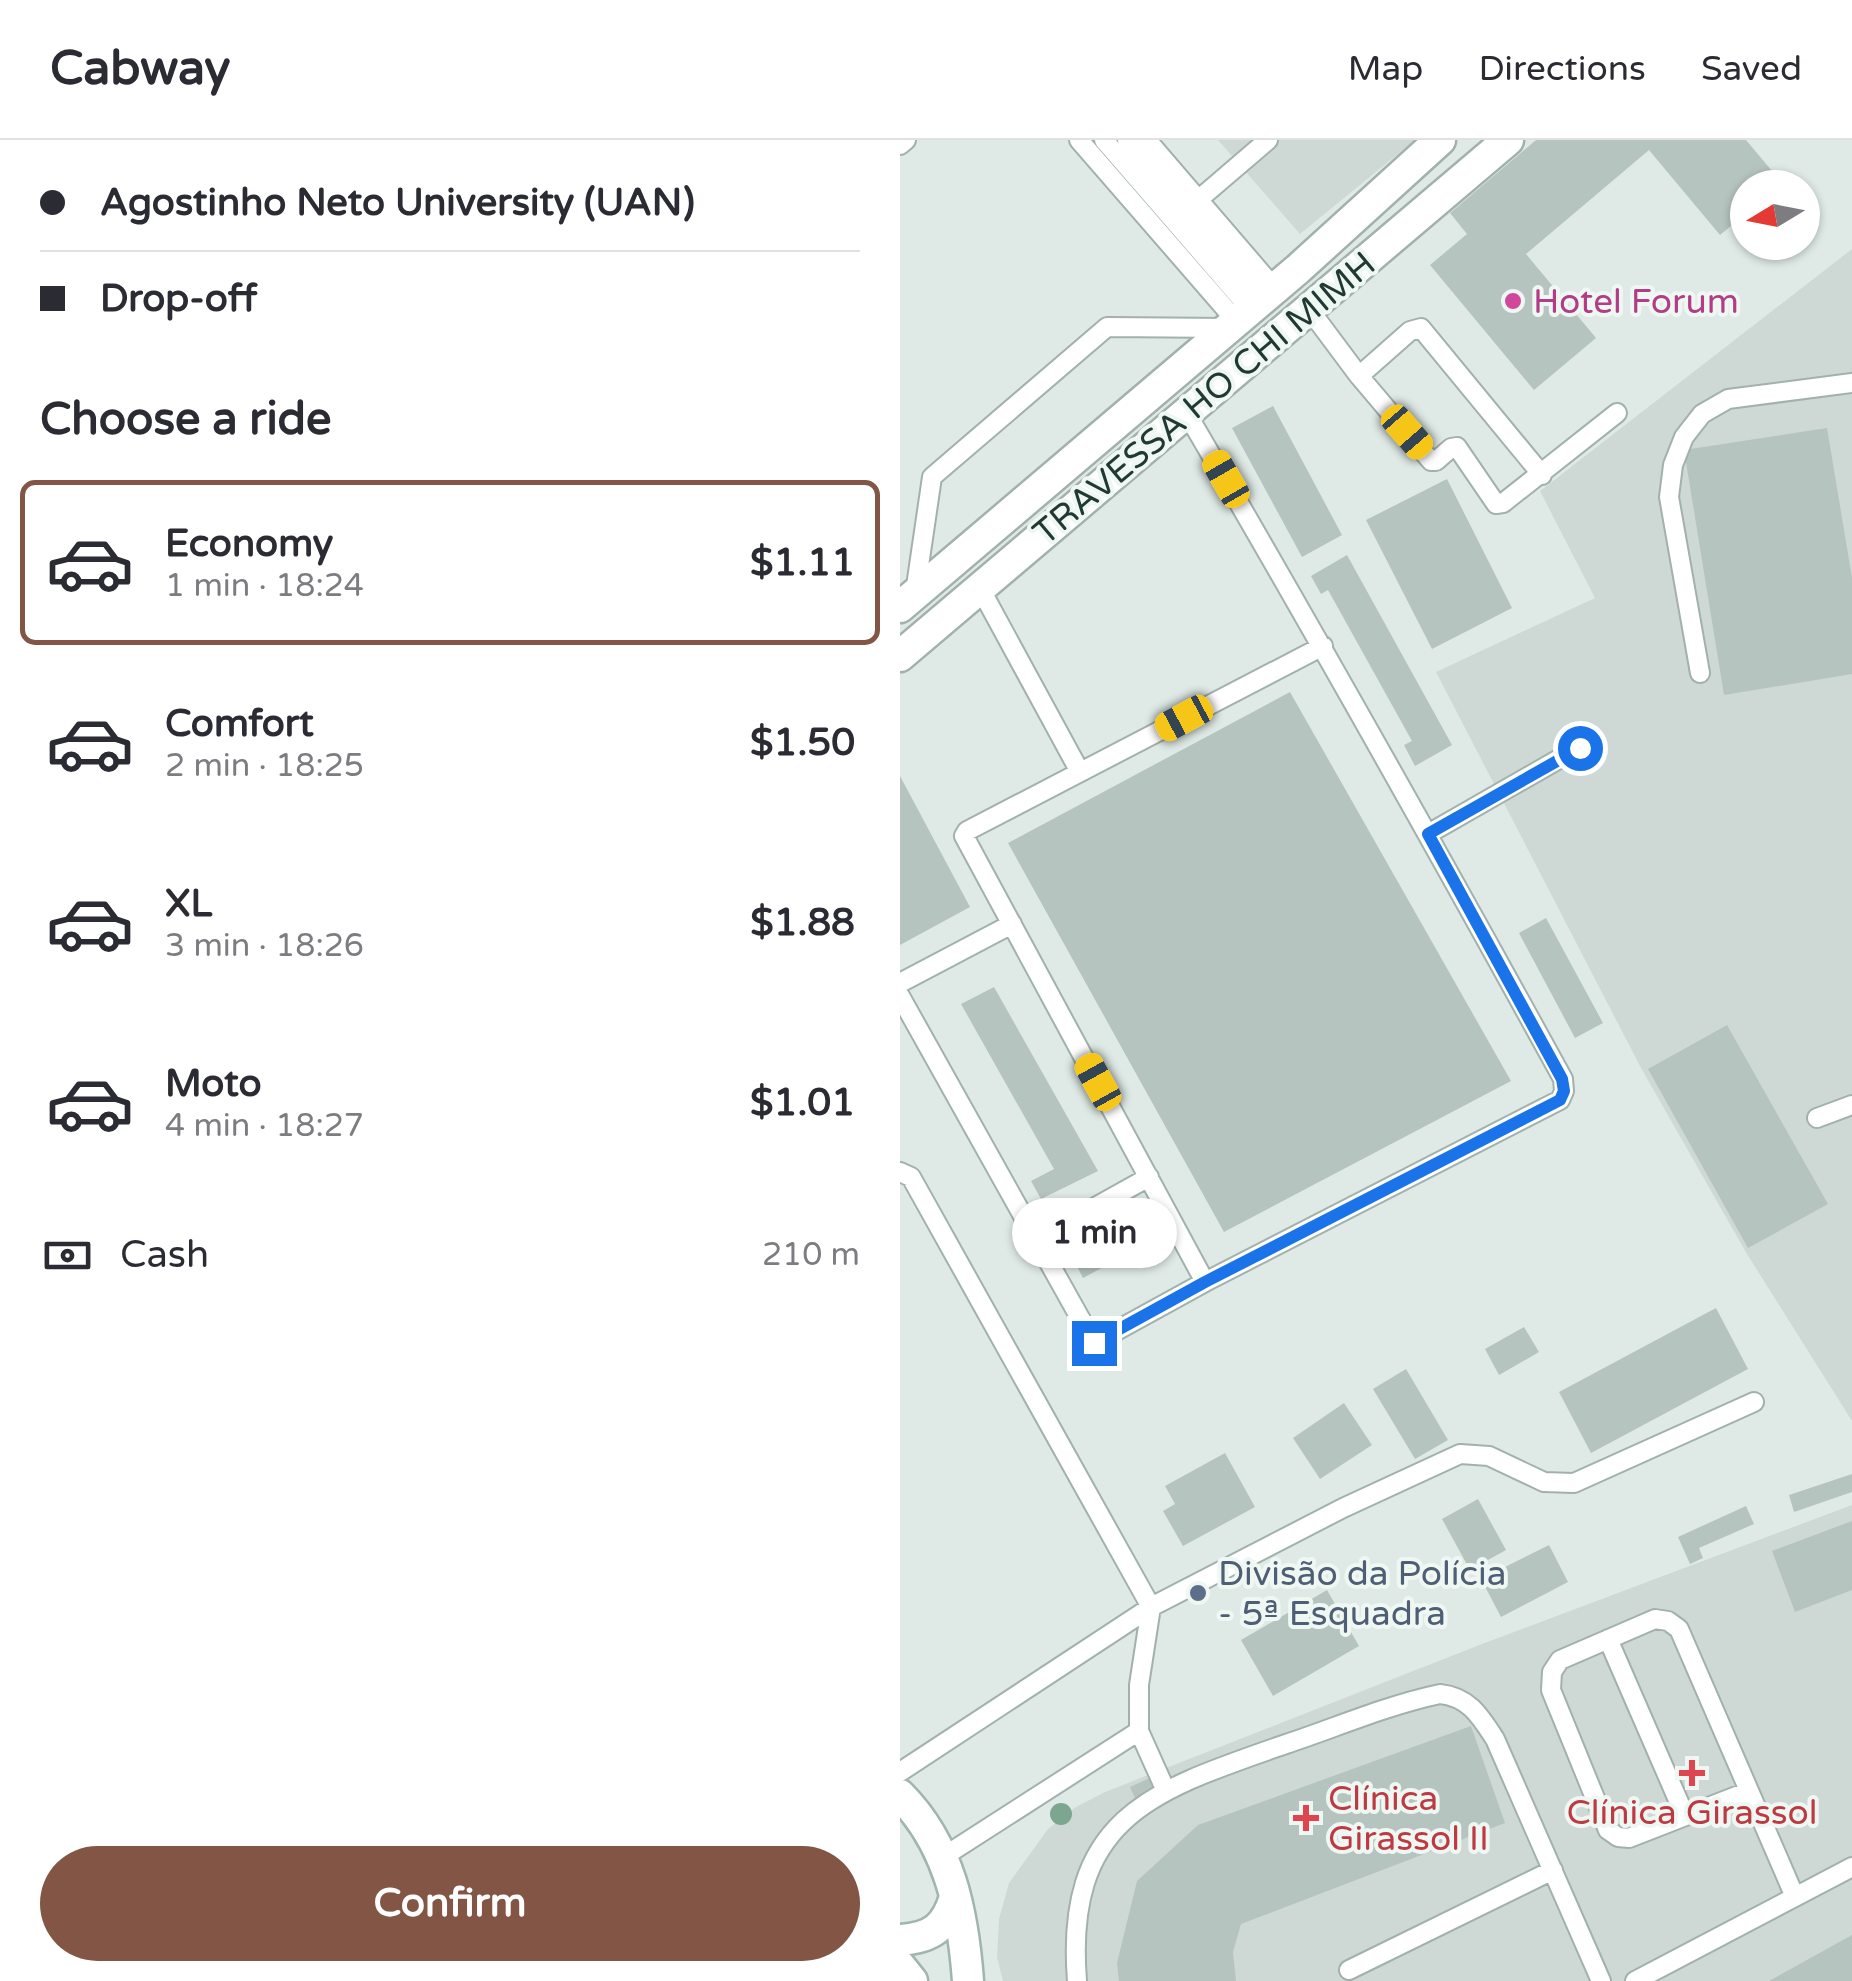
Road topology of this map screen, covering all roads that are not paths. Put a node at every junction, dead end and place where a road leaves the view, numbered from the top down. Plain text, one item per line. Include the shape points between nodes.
1 (906, 140) edge
2 (1079, 140) edge
3 (1104, 140) edge
4 (1127, 140) edge
5 (1147, 140) edge
6 (1268, 140) edge
7 (1440, 140) edge
8 (1508, 140) edge
9 (900, 145) edge
10 (1198, 200) junction
11 (1251, 309) junction
12 (1309, 309) junction
13 (1359, 376) junction
14 (1852, 383) edge
15 (1186, 412) junction
16 (1617, 413) dead end
17 (1542, 474) junction
18 (980, 588) junction
19 (904, 602) edge
20 (1323, 646) junction
21 (900, 656) edge
22 (1700, 672) dead end
23 (1580, 748) dead end
24 (1080, 772) junction
25 (1428, 834) junction
26 (1012, 924) junction
27 (900, 982) edge
28 (900, 996) edge
29 (1852, 1105) edge
30 (1817, 1118) dead end
31 (900, 1172) edge
32 (1149, 1177) junction
33 (1036, 1240) junction
34 (1205, 1282) junction
35 (1754, 1402) dead end
36 (1152, 1607) junction
37 (1608, 1638) junction
38 (1139, 1731) junction
39 (900, 1772) edge
40 (1166, 1790) junction
41 (1746, 1792) junction
42 (900, 1795) edge
43 (1685, 1816) junction
44 (943, 1857) junction
45 (1852, 1867) edge
46 (1552, 1870) junction
47 (956, 1896) junction
48 (1794, 1897) junction
49 (900, 1940) edge
50 (900, 1966) edge
51 (1349, 1970) dead end
52 (912, 1981) edge
53 (968, 1981) edge
54 (1077, 1981) edge
55 (1601, 1981) edge
56 (1635, 1981) edge

1 - 9 lane
2 - 11 lane
3 - 11 lane
4 - 11 lane
5 - 10 lane
6 - 10 lane
7 - 11 street, TRAVESSA HO CHI MIMH
8 - 12 street, TRAVESSA HO CHI MIMH
10 - 11 lane
11 - 19 street, TRAVESSA HO CHI MIMH
11 - 19 lane via 1107,327 932,477
12 - 13 lane
12 - 15 street, TRAVESSA HO CHI MIMH
13 - 17 lane via 1431,460 1458,447 1496,504
13 - 17 lane via 1421,328
14 - 22 lane via 1728,399 1702,414 1684,437 1669,498
15 - 18 street, TRAVESSA HO CHI MIMH
15 - 20 lane
16 - 17 lane
18 - 21 street, TRAVESSA HO CHI MIMH
18 - 24 lane
20 - 24 lane
20 - 25 lane
23 - 25 lane
24 - 26 lane via 964,836
25 - 34 lane via 1562,1079 1560,1100
26 - 27 lane
26 - 32 lane
28 - 33 lane
29 - 30 lane
31 - 36 lane via 911,1177
32 - 33 lane
32 - 34 lane
33 - 34 lane via 1094,1343
35 - 36 lane via 1574,1483 1544,1482 1489,1456 1460,1454
36 - 38 lane via 1138,1685
36 - 39 lane
37 - 41 lane via 1655,1619 1678,1629
37 - 43 lane
37 - 43 lane via 1560,1660 1551,1690 1608,1830 1629,1838
38 - 40 lane
38 - 44 lane
40 - 46 lane via 1400,1705 1456,1696 1496,1739
40 - 54 lane via 1133,1810 1094,1860 1078,1919
41 - 43 lane
41 - 48 lane
42 - 44 street
44 - 47 street
45 - 48 lane
46 - 51 lane
46 - 55 lane
47 - 49 street via 942,1927
47 - 53 street
48 - 56 lane
50 - 52 street

